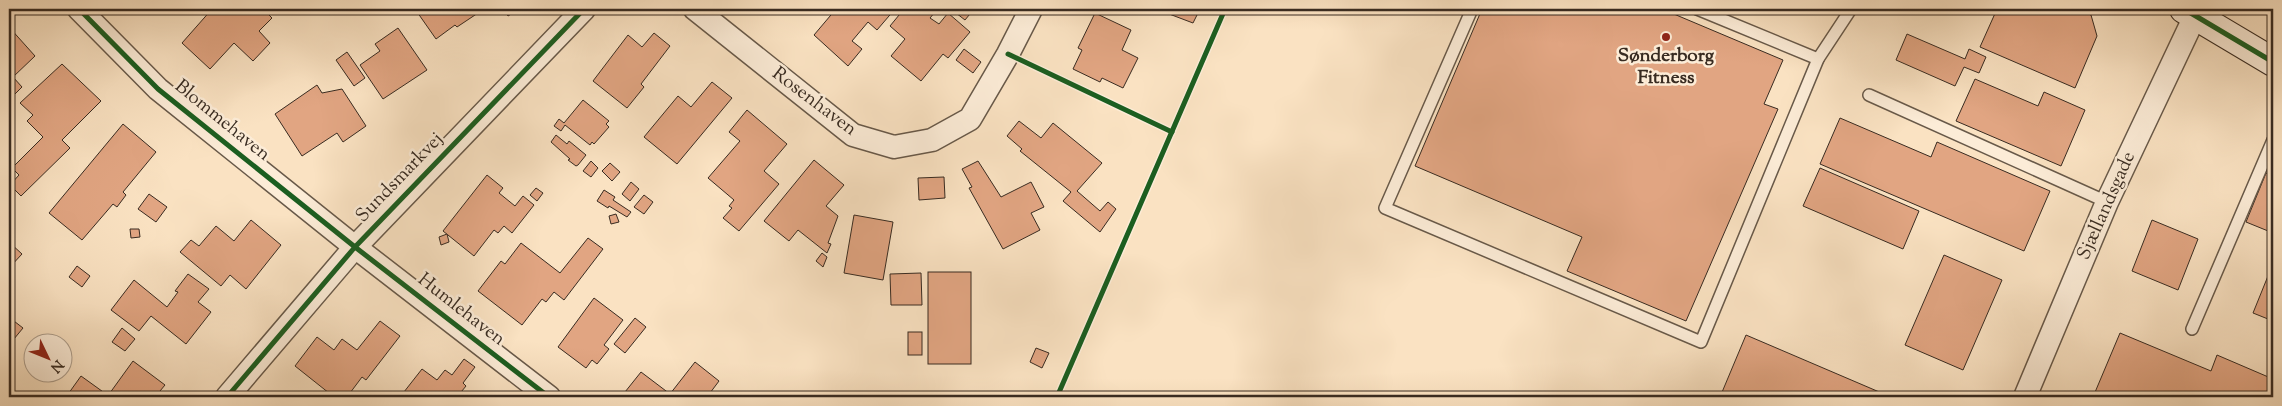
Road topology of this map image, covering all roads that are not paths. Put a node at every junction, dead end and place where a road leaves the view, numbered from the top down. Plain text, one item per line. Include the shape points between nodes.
1 (79, 9) edge
2 (584, 9) edge
3 (694, 9) edge
4 (1030, 9) edge
5 (1472, 9) edge
6 (1697, 9) edge
7 (1851, 9) edge
8 (2192, 11) edge
9 (1818, 59) junction
10 (2273, 62) edge
11 (1869, 95) dead end
12 (2273, 140) edge
13 (2107, 202) junction
14 (355, 247) junction
15 (2192, 329) dead end
16 (227, 397) edge
17 (549, 397) edge
18 (2025, 397) edge

1 - 14 street, Blommehaven via 158,89
2 - 14 street, Sundsmarkvej
3 - 4 street, Rosenhaven via 853,135 894,147 932,140 970,119
5 - 9 lane via 1385,208 1701,342
6 - 9 lane
7 - 9 lane
8 - 10 street
8 - 13 street, Sjællandsgade
11 - 13 lane
12 - 15 lane
13 - 18 street, Sjællandsgade
14 - 16 street, Sundsmarkvej
14 - 17 street, Humlehaven

